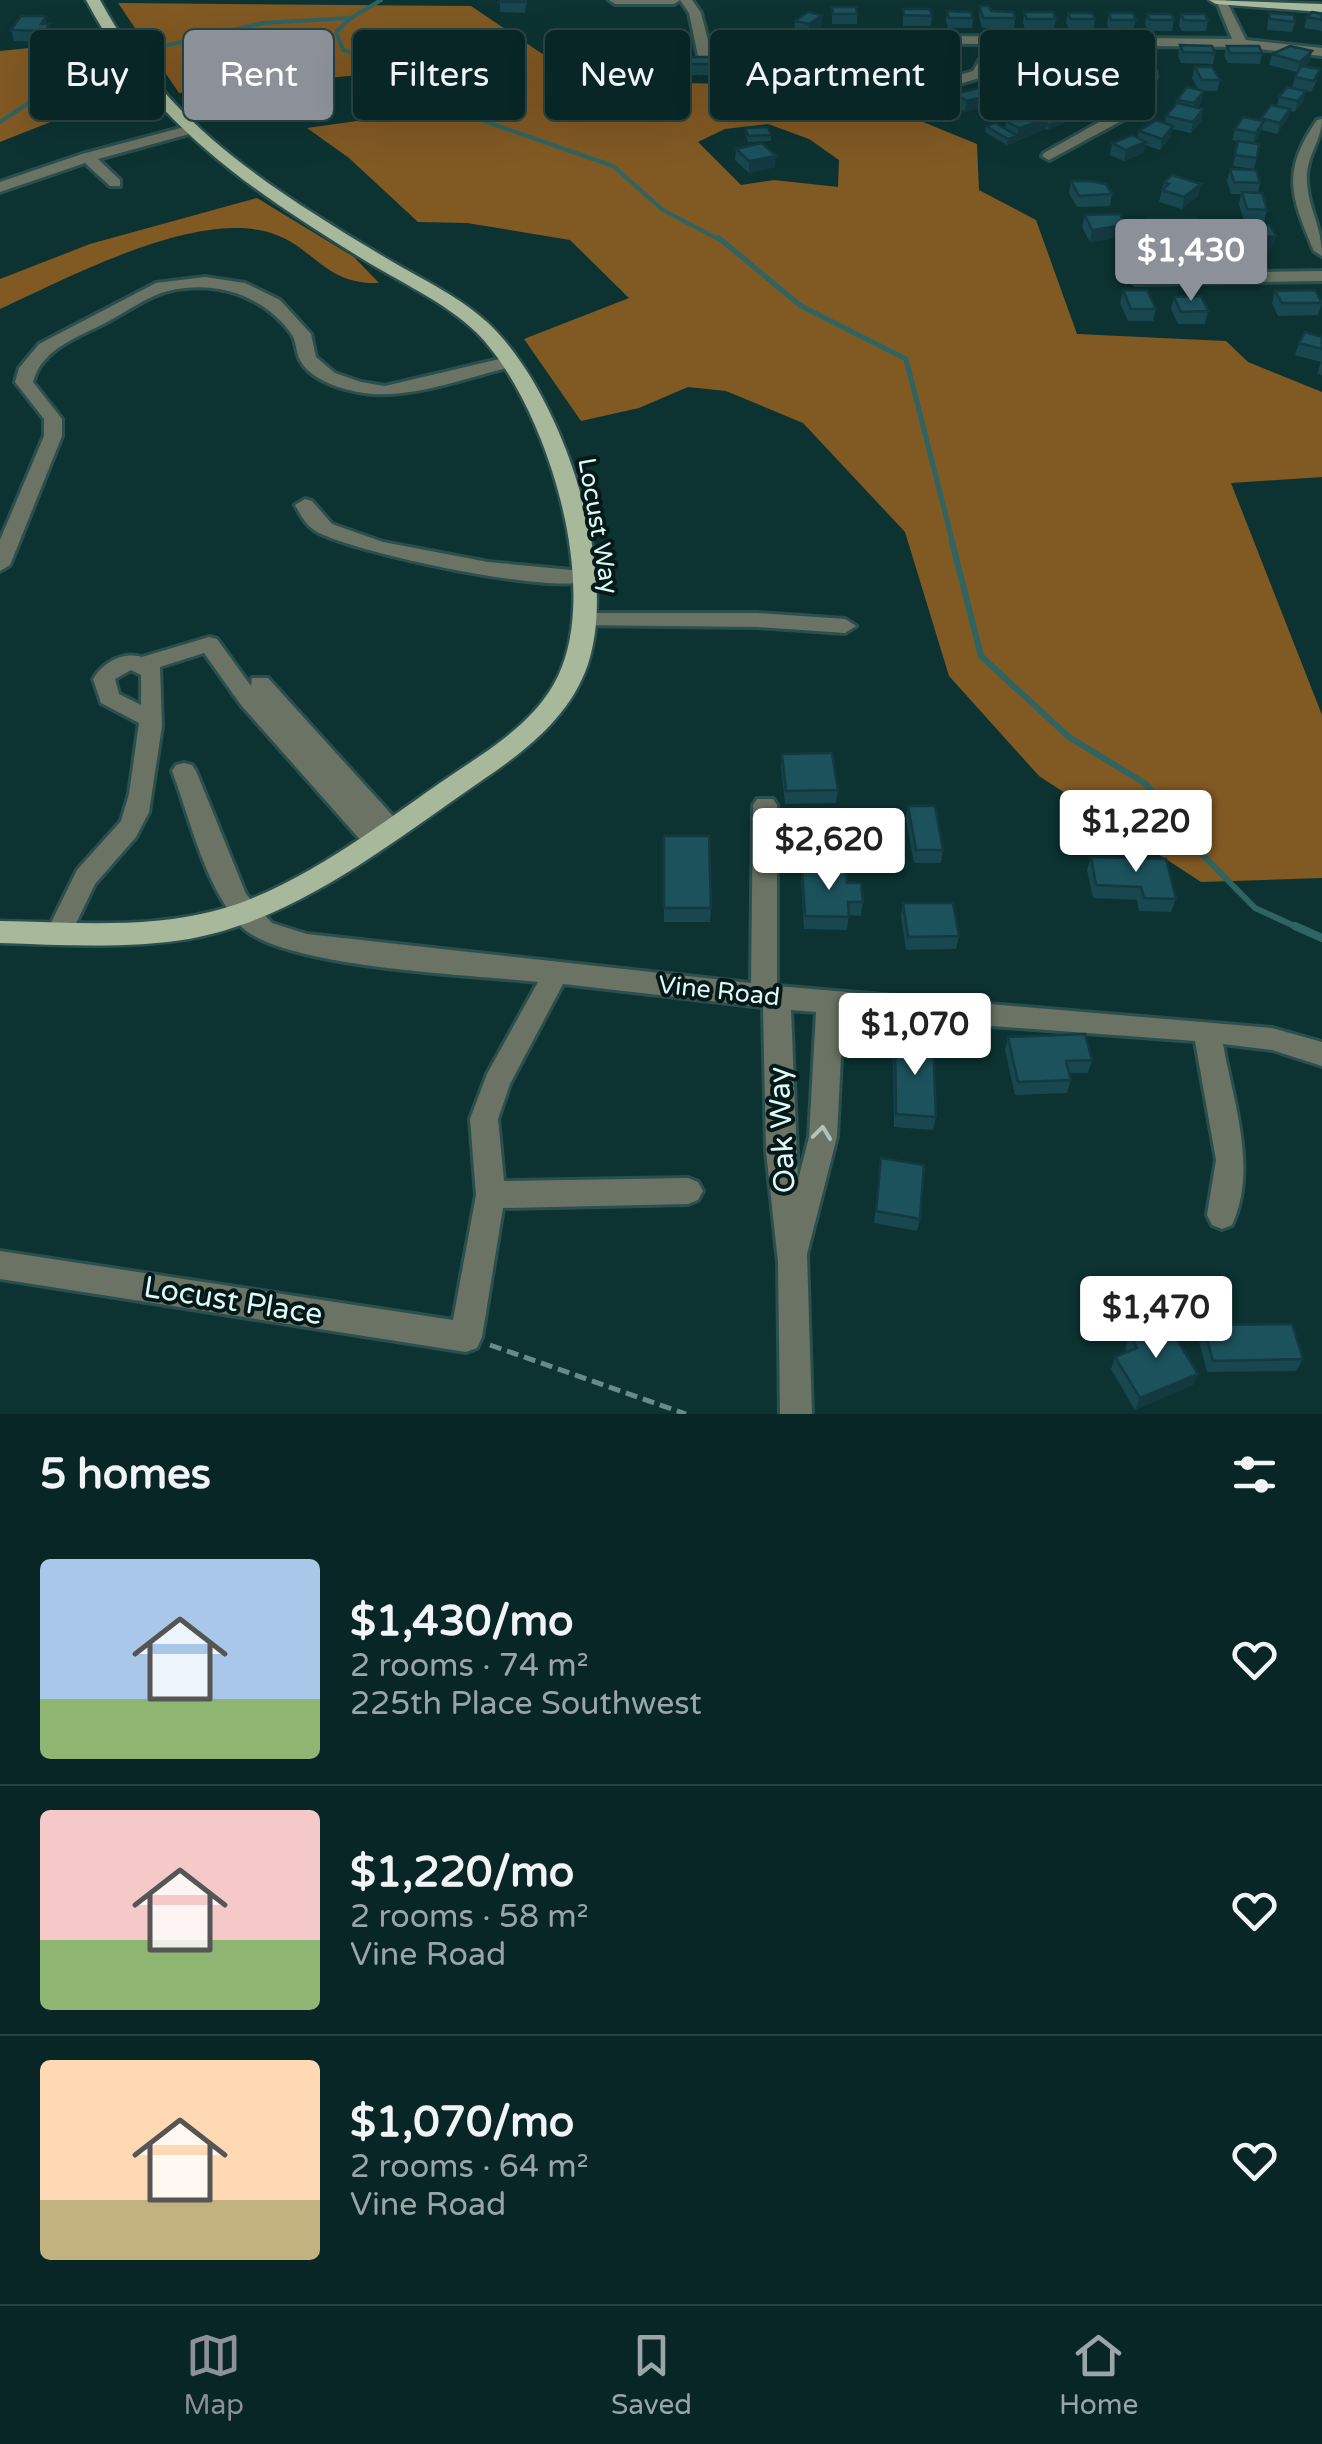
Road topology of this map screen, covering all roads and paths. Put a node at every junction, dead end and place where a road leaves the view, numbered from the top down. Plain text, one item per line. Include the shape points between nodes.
1 (94, 0) edge
2 (614, 0) edge
3 (674, 0) edge
4 (686, 0) edge
5 (1219, 1) edge
6 (1322, 8) edge
7 (1155, 42) edge
8 (1242, 43) junction
9 (1322, 52) edge
10 (705, 56) edge
11 (1115, 120) edge
12 (1322, 123) edge
13 (188, 130) junction
14 (1050, 156) dead end
15 (87, 157) junction
16 (115, 183) dead end
17 (0, 187) edge
18 (1322, 251) edge
19 (1322, 276) edge
20 (1136, 278) dead end
21 (508, 362) junction
22 (24, 382) junction
23 (0, 387) edge
24 (305, 505) dead end
25 (0, 565) edge
26 (582, 578) junction
27 (584, 620) junction
28 (845, 626) dead end
29 (144, 664) junction
30 (260, 683) dead end
31 (148, 718) junction
32 (184, 771) dead end
33 (765, 805) dead end
34 (382, 832) junction
35 (245, 912) junction
36 (0, 932) edge
37 (59, 933) junction
38 (556, 973) junction
39 (771, 997) junction
40 (830, 1003) junction
41 (1207, 1031) junction
42 (1322, 1054) edge
43 (688, 1191) dead end
44 (492, 1195) junction
45 (1222, 1215) dead end
46 (792, 1262) junction
47 (0, 1264) edge
48 (466, 1337) junction
49 (686, 1414) edge
50 (796, 1414) edge

1 - 13 main road, Locust Way via 117,47
2 - 3 street
4 - 10 street
5 - 6 main road
5 - 8 street
7 - 8 street
8 - 9 street
11 - 14 street
12 - 18 street via 1300,152 1297,175
13 - 15 street
13 - 21 main road, Locust Way via 279,201 480,326
15 - 16 street
15 - 17 street
19 - 20 street
21 - 22 street via 385,391 358,387 329,376 308,358 302,334 274,304 205,282 162,287 45,348
21 - 26 main road, Locust Way via 537,399 564,469
22 - 23 street
22 - 25 street via 53,419 53,436
24 - 26 street via 324,528 390,548
26 - 27 main road, Locust Way
27 - 28 street
27 - 34 main road, Locust Way via 568,680 527,736
29 - 31 street via 152,672 154,694
29 - 31 street via 111,670 104,689
29 - 34 street via 209,644 249,700
30 - 34 street
31 - 37 street via 134,820 114,851 91,870
32 - 35 street
33 - 39 street, Oak Way
34 - 35 main road, Locust Way
35 - 37 main road, Locust Way via 176,930
35 - 38 street, Vine Road via 262,930 317,944
36 - 37 main road, Locust Way
38 - 39 street, Vine Road
38 - 44 street via 484,1119
39 - 40 street, Vine Road
39 - 46 street, Oak Way
40 - 41 street, Vine Road
46 -> 40 street, Oak Way via 824,1136
41 - 42 street, Vine Road
41 - 45 street via 1230,1160
43 - 44 street
44 - 48 street
46 - 50 street, Oak Way
47 - 48 street, Locust Place
48 - 49 path

